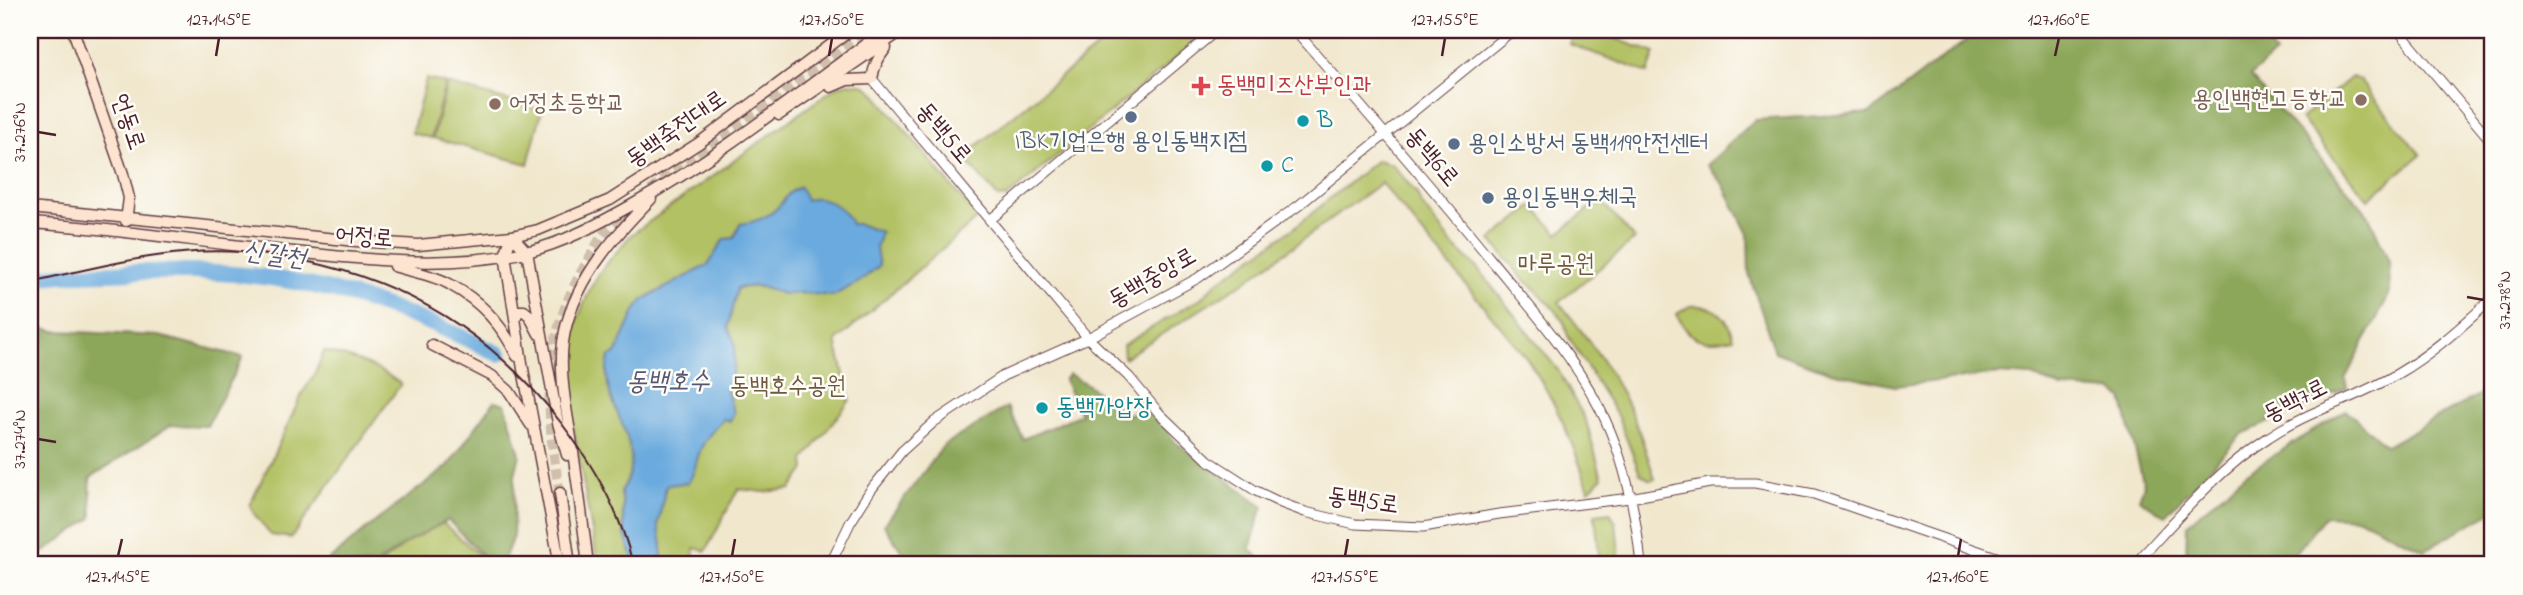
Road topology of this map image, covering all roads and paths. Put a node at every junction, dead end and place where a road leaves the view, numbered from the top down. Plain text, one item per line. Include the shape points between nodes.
1 (72, 30) edge
2 (851, 30) edge
3 (885, 30) edge
4 (903, 30) edge
5 (1217, 30) edge
6 (1295, 30) edge
7 (1513, 30) edge
8 (2398, 30) edge
9 (872, 79) junction
10 (803, 100) junction
11 (1385, 134) junction
12 (2493, 143) edge
13 (697, 167) junction
14 (660, 189) junction
15 (30, 208) edge
16 (127, 216) junction
17 (990, 220) junction
18 (30, 223) edge
19 (124, 231) junction
20 (512, 236) junction
21 (527, 251) junction
22 (505, 255) junction
23 (374, 261) junction
24 (2493, 298) edge
25 (515, 320) junction
26 (1088, 338) junction
27 (432, 345) dead end
28 (545, 346) junction
29 (523, 369) junction
30 (534, 430) junction
31 (578, 488) junction
32 (560, 493) tunnel mouth
33 (1630, 498) junction
34 (560, 565) edge
35 (570, 565) edge
36 (588, 565) edge
37 (830, 565) edge
38 (1641, 565) edge
39 (2019, 565) edge
40 (2134, 565) edge

1 - 16 main road, 언동로 via 123,174 129,198
2 - 20 main road, 동백죽전대로 via 699,143 610,200
3 - 13 main road, 동백죽전대로
4 - 9 main road via 880,55
4 - 10 main road, 동백죽전대로
5 - 17 street
6 - 11 street, 동백6로
7 - 11 street, 동백중앙로
8 - 12 street
9 - 10 main road via 846,80
9 - 17 street, 동백5로
10 - 13 main road, 동백죽전대로
11 - 26 street, 동백중앙로 via 1298,206 1198,278
11 - 33 street, 동백6로 via 1534,312 1583,379 1612,437
13 - 14 main road, 동백죽전대로
14 - 21 main road, 동백죽전대로 via 586,231
14 - 31 main road via 601,255 586,279 563,341 562,375
15 - 16 main road, 어정로
16 - 19 main road, 언동로
16 - 20 main road, 어정로 via 418,245
17 - 26 street, 동백5로
18 - 19 main road, 어정로
19 - 23 main road, 어정로
20 - 21 main road
20 - 22 main road
21 - 22 main road, 어정로
21 - 28 main road
22 - 23 main road, 어정로 via 462,262
22 - 25 main road
23 - 29 main road via 450,284 478,303 495,320
24 - 40 street, 동백7로 via 2398,374 2307,414 2268,437 2220,474
25 - 28 main road via 518,311 524,311
25 - 29 main road
26 - 33 street, 동백5로 via 1208,460 1256,491 1305,512 1354,524 1423,527
26 - 37 street, 동백중앙로 via 989,384 917,436 860,506
27 - 30 main road via 492,376 509,391
28 - 31 main road via 558,423
29 - 30 main road
30 - 34 main road
31 - 36 main road
32 - 35 main road
33 - 38 street, 동백6로
33 - 39 street, 동백5로 via 1734,481 1782,486

